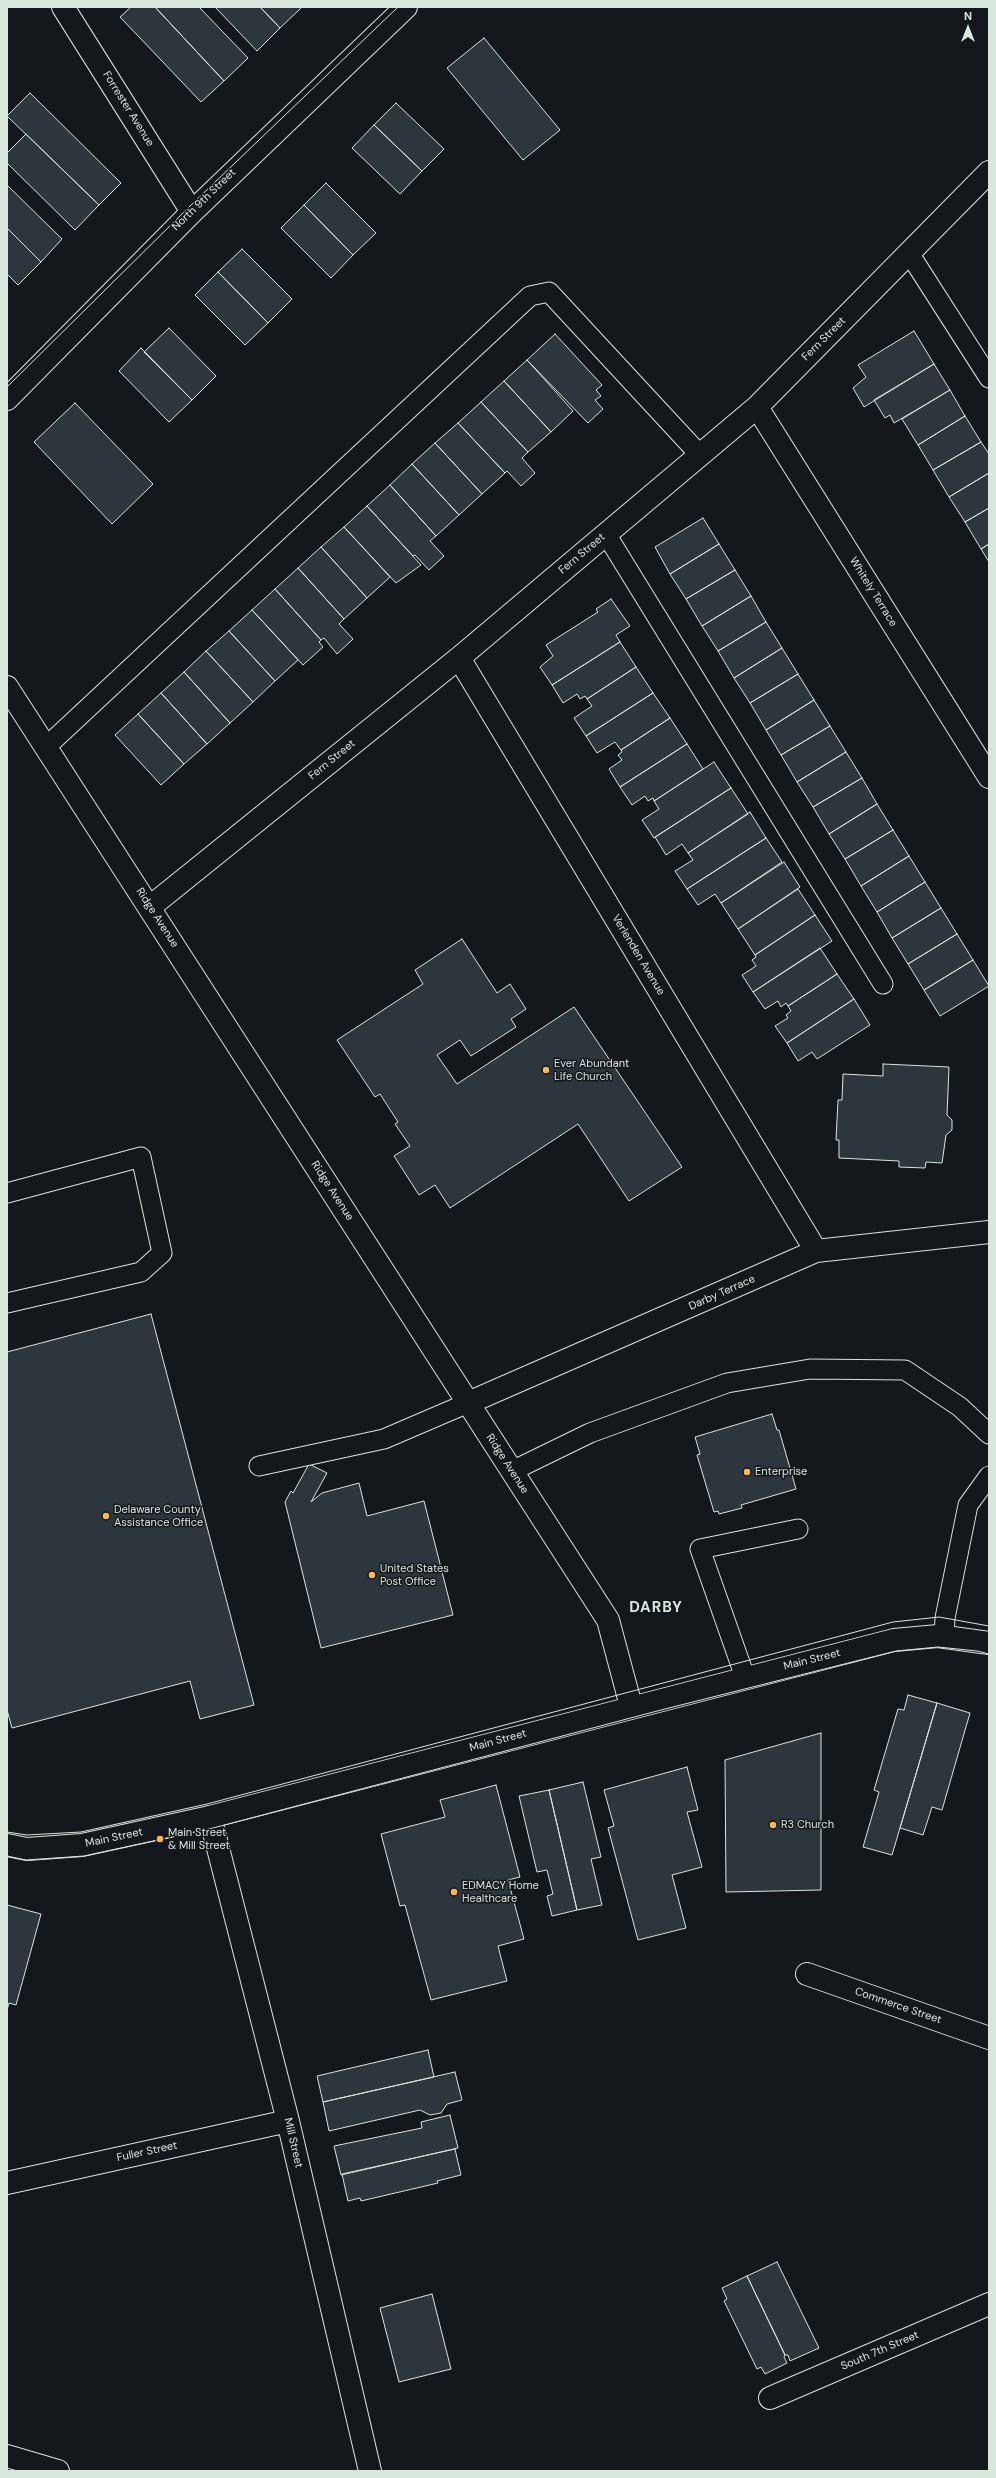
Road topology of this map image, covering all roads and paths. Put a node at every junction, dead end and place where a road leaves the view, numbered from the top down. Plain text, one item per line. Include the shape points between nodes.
1 (63, 7) edge
2 (406, 7) edge
3 (989, 172) edge
4 (192, 212) junction
5 (909, 253) junction
6 (989, 378) edge
7 (7, 399) edge
8 (757, 407) junction
9 (700, 455) junction
10 (606, 534) junction
11 (459, 658) junction
12 (7, 687) edge
13 (46, 747) junction
14 (989, 777) edge
15 (150, 907) junction
16 (883, 984) dead end
17 (7, 1193) edge
18 (989, 1232) edge
19 (816, 1251) junction
20 (7, 1303) edge
21 (468, 1403) junction
22 (989, 1434) edge
23 (259, 1466) dead end
24 (512, 1470) junction
25 (989, 1476) edge
26 (798, 1529) dead end
27 (944, 1636) junction
28 (989, 1643) edge
29 (745, 1677) junction
30 (631, 1706) junction
31 (210, 1817) junction
32 (7, 1845) edge
33 (807, 1974) dead end
34 (989, 2038) edge
35 (288, 2121) junction
36 (7, 2183) edge
37 (989, 2304) edge
38 (770, 2398) dead end
39 (7, 2456) edge
40 (58, 2471) edge
41 (370, 2471) edge

1 - 4 street, Forrester Avenue
2 - 4 street, North 9th Street
3 - 5 street, Fern Street
4 - 7 street, North 9th Street
5 - 6 lane
5 - 8 street, Fern Street
8 - 9 street, Fern Street
8 - 14 street, Whitely Terrace
9 - 10 street, Fern Street
9 - 13 lane via 549,292 530,296
10 - 11 street, Fern Street
10 - 16 lane
11 - 15 street, Fern Street
11 - 19 street, Verlenden Avenue
12 - 13 street, Ridge Avenue
13 - 15 street, Ridge Avenue
15 - 21 street, Ridge Avenue
17 - 20 lane via 141,1157 162,1253 141,1272
18 - 19 street, Darby Terrace
19 - 21 street, Darby Terrace
21 - 23 lane via 384,1439
21 - 24 street, Ridge Avenue
22 - 24 lane via 960,1407 905,1370 810,1369 727,1383 590,1433
24 - 30 street, Ridge Avenue via 608,1620
25 - 27 lane via 968,1505 945,1618
26 - 29 lane via 700,1549
27 - 28 street, Main Street
27 - 29 street, Main Street via 894,1640
29 - 30 street, Main Street
30 - 31 street, Main Street
31 - 32 street, Main Street via 82,1845 27,1848
31 - 35 street, Mill Street
33 - 34 street, Commerce Street
35 - 36 street, Fuller Street
35 - 41 street, Mill Street
37 - 38 street, South 7th Street
39 - 40 street

